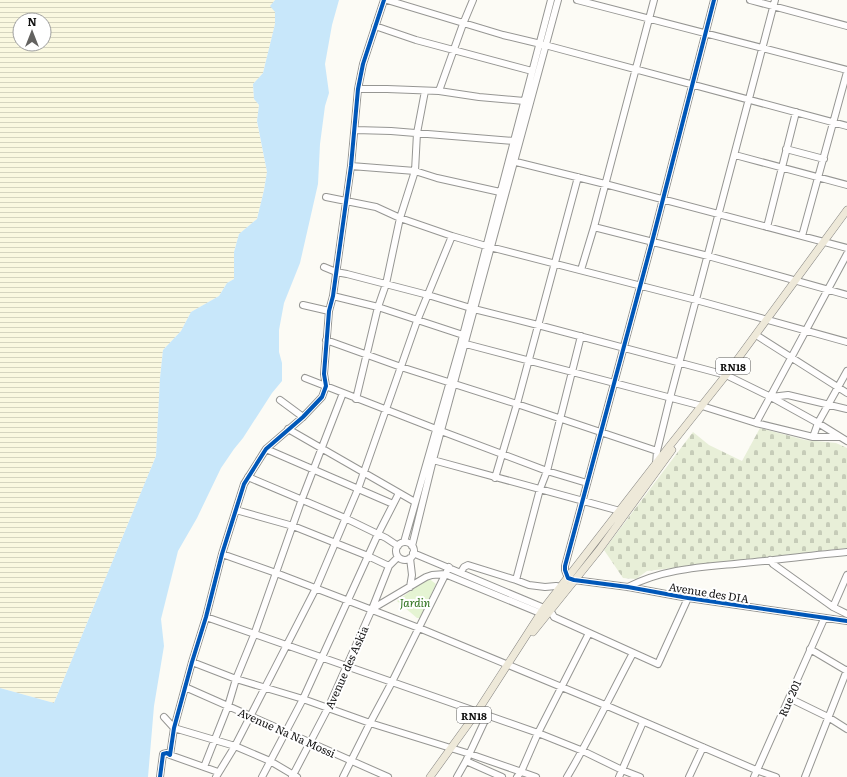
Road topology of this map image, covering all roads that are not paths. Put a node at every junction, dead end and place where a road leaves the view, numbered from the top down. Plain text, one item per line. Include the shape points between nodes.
1 (386, 0) edge
2 (473, 0) edge
3 (552, 0) edge
4 (558, 0) edge
5 (577, 0) edge
6 (654, 0) edge
7 (714, 0) edge
8 (750, 0) edge
9 (774, 3) edge
10 (649, 18) junction
11 (463, 24) junction
12 (375, 26) junction
13 (847, 26) edge
14 (706, 33) junction
15 (542, 45) junction
16 (762, 48) junction
17 (454, 50) junction
18 (636, 70) junction
19 (532, 71) junction
20 (847, 71) edge
21 (692, 85) junction
22 (358, 89) junction
23 (425, 91) junction
24 (439, 91) junction
25 (749, 100) junction
26 (524, 101) junction
27 (796, 112) junction
28 (834, 122) junction
29 (847, 126) edge
30 (355, 130) junction
31 (417, 133) junction
32 (514, 141) junction
33 (786, 149) junction
34 (734, 155) junction
35 (824, 159) junction
36 (512, 160) junction
37 (351, 166) junction
38 (781, 167) junction
39 (415, 171) junction
40 (578, 177) junction
41 (819, 178) junction
42 (605, 184) junction
43 (847, 185) edge
44 (500, 192) junction
45 (326, 197) dead end
46 (663, 200) junction
47 (345, 202) junction
48 (847, 210) edge
49 (718, 214) junction
50 (400, 218) junction
51 (594, 227) junction
52 (767, 227) junction
53 (452, 236) junction
54 (802, 236) junction
55 (652, 242) junction
56 (824, 242) junction
57 (488, 247) junction
58 (847, 248) edge
59 (847, 254) edge
60 (708, 256) junction
61 (555, 264) junction
62 (324, 267) dead end
63 (581, 270) junction
64 (336, 272) junction
65 (795, 281) junction
66 (386, 284) junction
67 (639, 286) junction
68 (827, 290) junction
69 (428, 295) junction
70 (847, 295) edge
71 (333, 296) junction
72 (696, 300) junction
73 (303, 305) dead end
74 (378, 307) junction
75 (472, 309) junction
76 (329, 311) junction
77 (767, 320) junction
78 (418, 321) junction
79 (538, 325) junction
80 (807, 331) junction
81 (463, 335) junction
82 (756, 335) junction
83 (581, 336) junction
84 (326, 340) junction
85 (847, 342) edge
86 (463, 343) junction
87 (623, 348) junction
88 (367, 354) junction
89 (792, 358) junction
90 (529, 361) junction
91 (679, 363) junction
92 (401, 367) junction
93 (847, 371) edge
94 (572, 372) junction
95 (726, 375) junction
96 (305, 378) dead end
97 (451, 383) junction
98 (613, 383) junction
99 (326, 386) junction
100 (838, 387) junction
101 (343, 393) junction
102 (847, 393) edge
103 (771, 397) junction
104 (670, 398) junction
105 (356, 399) junction
106 (280, 400) dead end
107 (517, 404) junction
108 (829, 405) junction
109 (702, 406) junction
110 (847, 409) edge
111 (386, 410) junction
112 (303, 417) junction
113 (559, 418) junction
114 (756, 423) junction
115 (818, 423) junction
116 (288, 430) junction
117 (439, 430) junction
118 (600, 432) junction
119 (813, 437) junction
120 (840, 437) junction
121 (847, 441) edge
122 (266, 449) junction
123 (321, 449) junction
124 (657, 451) junction
125 (502, 454) junction
126 (433, 460) junction
127 (656, 464) junction
128 (313, 469) junction
129 (546, 471) junction
130 (364, 474) junction
131 (248, 477) junction
132 (495, 478) junction
133 (587, 483) junction
134 (358, 489) junction
135 (540, 490) junction
136 (399, 492) junction
137 (302, 499) junction
138 (582, 501) junction
139 (415, 502) junction
140 (393, 504) junction
141 (236, 510) junction
142 (620, 511) junction
143 (345, 518) junction
144 (293, 526) junction
145 (378, 534) junction
146 (335, 542) junction
147 (404, 542) junction
148 (398, 546) junction
149 (412, 546) junction
150 (847, 552) edge
151 (222, 554) junction
152 (368, 556) junction
153 (412, 556) junction
154 (398, 557) junction
155 (770, 560) junction
156 (389, 566) junction
157 (449, 567) junction
158 (276, 572) junction
159 (461, 572) junction
160 (445, 574) junction
161 (847, 575) edge
162 (571, 579) junction
163 (516, 580) junction
164 (410, 587) junction
165 (560, 587) junction
166 (628, 587) junction
167 (316, 588) junction
168 (688, 598) junction
169 (347, 601) junction
170 (833, 607) junction
171 (372, 610) junction
172 (547, 613) junction
173 (847, 614) edge
174 (206, 617) junction
175 (824, 619) junction
176 (847, 621) edge
177 (419, 628) junction
178 (589, 633) junction
179 (254, 635) junction
180 (286, 645) junction
181 (810, 649) junction
182 (633, 653) junction
183 (322, 657) junction
184 (192, 662) junction
185 (507, 665) junction
186 (347, 666) junction
187 (847, 670) edge
188 (236, 679) junction
189 (392, 682) junction
190 (185, 687) junction
191 (562, 687) junction
192 (265, 688) junction
193 (789, 698) junction
194 (303, 699) junction
195 (605, 705) junction
196 (228, 706) junction
197 (328, 708) junction
198 (477, 712) junction
199 (250, 716) junction
200 (487, 716) junction
201 (828, 716) junction
202 (164, 717) dead end
203 (643, 722) junction
204 (370, 723) junction
205 (174, 728) junction
206 (847, 729) edge
207 (286, 732) junction
208 (538, 733) junction
209 (214, 740) junction
210 (310, 743) junction
211 (235, 746) junction
212 (703, 747) junction
213 (451, 748) junction
214 (583, 751) junction
215 (470, 754) junction
216 (170, 755) junction
217 (351, 760) junction
218 (270, 761) junction
219 (466, 761) junction
220 (204, 767) junction
221 (622, 770) junction
222 (756, 770) junction
223 (217, 774) edge
224 (519, 774) edge
225 (294, 776) edge
226 (160, 777) edge
227 (262, 777) edge
228 (342, 777) edge
229 (388, 777) edge
230 (430, 777) edge
231 (457, 777) edge
232 (502, 777) edge
233 (536, 777) edge
234 (567, 777) edge
235 (619, 777) edge
236 (640, 777) edge
237 (689, 777) edge
238 (754, 777) edge
239 (776, 777) edge
240 (804, 777) edge

1 - 11 street
1 - 12 street
2 - 11 street
3 - 15 street
4 - 15 street
5 - 10 street
6 - 10 street
7 - 14 street
8 - 9 street
9 - 13 street
9 - 16 street
10 - 14 street
10 - 18 street
11 - 15 street
11 - 17 street
12 - 17 street
12 - 22 street
14 - 16 street
14 - 21 street
15 - 18 street
15 - 19 street
15 - 36 street
16 - 20 street
16 - 25 street
17 - 19 street
17 - 24 street
18 - 21 street
18 - 42 street
19 - 26 street
20 - 28 street
21 - 25 street
21 - 46 street
22 - 23 street
22 - 30 street
23 - 24 street
23 - 31 street
24 - 26 street
25 - 27 street
25 - 34 street
26 - 32 street
27 - 28 street
27 - 33 street
28 - 29 street
28 - 35 street
30 - 31 street
30 - 37 street
31 - 32 street
31 - 39 street
32 - 36 street
33 - 35 street
33 - 38 street
34 - 38 street
34 - 49 street
35 - 41 street
36 - 40 street
36 - 44 street
36 - 57 street
37 - 39 street
37 - 47 street
38 - 41 street
38 - 52 street
39 - 44 street
39 - 50 street
40 - 42 street
40 - 61 street
41 - 43 street
41 - 54 street
42 - 46 street
42 - 51 street
44 - 57 street
45 - 47 street
46 - 49 street
46 - 55 street
47 - 50 street via 376,207
47 - 64 street
48 - 56 main road, RN18
49 - 52 street
49 - 60 street
50 - 53 street
50 - 66 street
51 - 55 street
51 - 63 street
52 - 54 street
53 - 57 street
53 - 69 street
54 - 56 street
55 - 60 street
55 - 67 street
56 - 58 street
56 - 65 main road, RN18
57 - 61 street
57 - 75 street
59 - 68 street
60 - 65 street
60 - 72 street
61 - 63 street
61 - 79 street
62 - 64 street
63 - 67 street
64 - 66 street
64 - 71 street
65 - 68 street
65 - 77 main road, RN18
66 - 69 street
66 - 74 street
67 - 72 street
67 - 87 street
68 - 70 street
68 - 80 street
69 - 75 street
69 - 78 street
71 - 74 street
71 - 76 street
72 - 77 street
72 - 91 street
73 - 76 street
74 - 78 street
74 - 88 street
75 - 79 street
75 - 81 street
75 - 86 street
76 - 84 street
77 - 80 street
77 - 82 main road, RN18
78 - 81 street
78 - 92 street
79 - 83 street
79 - 90 street
80 - 85 street
80 - 89 street
81 - 86 street
82 - 89 street
82 - 95 main road, RN18
83 - 87 street
83 - 94 street
84 - 88 street
84 - 99 street
86 - 90 street
86 - 97 street
87 - 91 street
87 - 98 street
88 - 92 street
88 - 105 street
89 - 100 street
89 - 103 street
90 - 94 street
90 - 107 street
91 - 95 street
91 - 104 street
92 - 97 street
92 - 111 street
93 - 100 street
94 - 98 street
94 - 113 street
95 - 103 street
95 - 109 main road, RN18
96 - 99 street
97 - 107 street
97 - 117 street
98 - 104 street
98 - 118 street
99 - 101 street
99 - 112 street via 322,397
100 - 102 street
100 - 108 street
101 - 105 street
101 - 123 street
103 - 108 street via 788,395
103 - 114 street
103 - 115 street
104 - 109 street
104 - 124 street
105 - 111 street
106 - 112 street
107 - 113 street
107 - 125 street
108 - 110 street
108 - 115 street
109 - 114 street
109 - 127 main road, RN18
109 - 162 main road, RN18 via 664,462
111 - 117 street
111 - 130 street
112 - 116 street
113 - 118 street
113 - 129 street
114 - 119 street
115 - 119 street
115 - 120 street
116 - 122 street
116 - 123 street
117 - 125 street
117 - 126 street
117 - 139 street
118 - 124 street
118 - 133 street
119 - 120 street
120 - 121 street
122 - 128 street
122 - 131 street
123 - 128 street
123 - 130 street
124 - 127 street
125 - 129 street
125 - 132 street
126 - 132 street
126 - 149 street
127 - 142 main road, RN18
128 - 134 street
128 - 137 street
129 - 133 street
129 - 135 street
130 - 134 street
130 - 136 street
131 - 137 street
131 - 141 street
132 - 135 street
133 - 138 street
134 - 140 street
134 - 143 street
135 - 138 street
135 - 163 street
136 - 139 street
136 - 140 street
137 - 143 street
137 - 144 street
138 - 142 street
138 - 162 street via 565,566
139 - 147 street
140 - 145 street
141 - 144 street
141 - 151 street
142 - 162 main road, RN18
143 - 145 street
143 - 146 street
144 - 146 street
144 - 158 street
145 - 148 street
145 - 152 street
146 - 152 street
146 - 167 street
147 - 148 street
147 - 149 street
148 - 154 street
149 - 153 street
150 - 155 street
151 - 158 street
151 - 174 street
152 - 156 street
152 - 169 street
153 - 154 street via 404,560
153 - 157 street
153 - 164 street
154 - 156 street, Avenue des Askia
155 - 166 street via 658,574
155 - 170 street
156 - 171 street, Avenue des Askia
157 - 159 street
157 - 160 street
158 - 167 street
158 - 179 street
159 - 163 street via 468,566
159 - 172 street
160 - 164 street via 426,577
160 - 172 street
160 - 177 street
161 - 170 street
162 - 165 main road, RN18
162 - 166 street, Avenue des DIA
162 - 172 main road, RN18
163 - 165 street via 529,585
164 - 171 street
165 - 172 main road, RN18
166 - 168 street, Avenue des DIA
167 - 169 street
167 - 180 street
168 - 175 street, Avenue des DIA
168 - 182 street via 658,664
169 - 171 street
169 - 183 street
170 - 173 street
171 - 177 street
171 - 186 street, Avenue des Askia
172 - 178 street
172 - 185 main road, RN18
174 - 179 street
174 - 184 street
175 - 176 street, Avenue des DIA
175 - 181 street, Rue 201
177 - 185 street
177 - 189 street
178 - 182 street
178 - 191 street
179 - 180 street
179 - 188 street
180 - 183 street
180 - 192 street
181 - 187 street
181 - 193 street, Rue 201
182 - 195 street
183 - 186 street
183 - 194 street
184 - 188 street
184 - 190 street
185 - 191 street
185 - 198 main road, RN18
186 - 189 street
186 - 197 street, Avenue des Askia
187 - 201 street
188 - 192 street
188 - 196 street
189 - 198 street
189 - 204 street
190 - 196 street, Avenue Na Na Mossi
190 - 205 street
191 - 195 street
191 - 208 street
192 - 194 street
192 - 199 street
193 - 201 street
193 - 222 street, Rue 201
194 - 197 street
194 - 207 street
195 - 203 street
195 - 214 street
196 - 199 street, Avenue Na Na Mossi
196 - 209 street
197 - 204 street
197 - 210 street, Avenue des Askia
198 - 200 street
198 - 213 main road, RN18
199 - 207 street, Avenue Na Na Mossi
199 - 211 street
200 - 208 street
200 - 215 street
201 - 206 street
201 - 240 street
202 - 205 street
203 - 212 street
203 - 221 street
204 - 213 street
204 - 217 street
205 - 209 street
205 - 216 street
207 - 210 street, Avenue Na Na Mossi
207 - 218 street
208 - 214 street
208 - 224 street
209 - 211 street
209 - 220 street
210 - 217 street, Avenue Na Na Mossi
210 - 225 street, Avenue des Askia
211 - 218 street
211 - 223 street
212 - 222 street
212 - 237 street
213 - 215 street
213 - 230 main road, RN18
214 - 221 street
214 - 234 street
215 - 219 street
215 - 224 street
216 - 220 street
216 - 226 street via 163,754
217 - 228 street
217 - 229 street, Avenue Na Na Mossi
218 - 225 street
218 - 227 street
219 - 231 street
219 - 232 street
220 - 223 street
221 - 235 street
221 - 236 street
222 - 238 street, Rue 201
222 - 239 street
224 - 233 street

